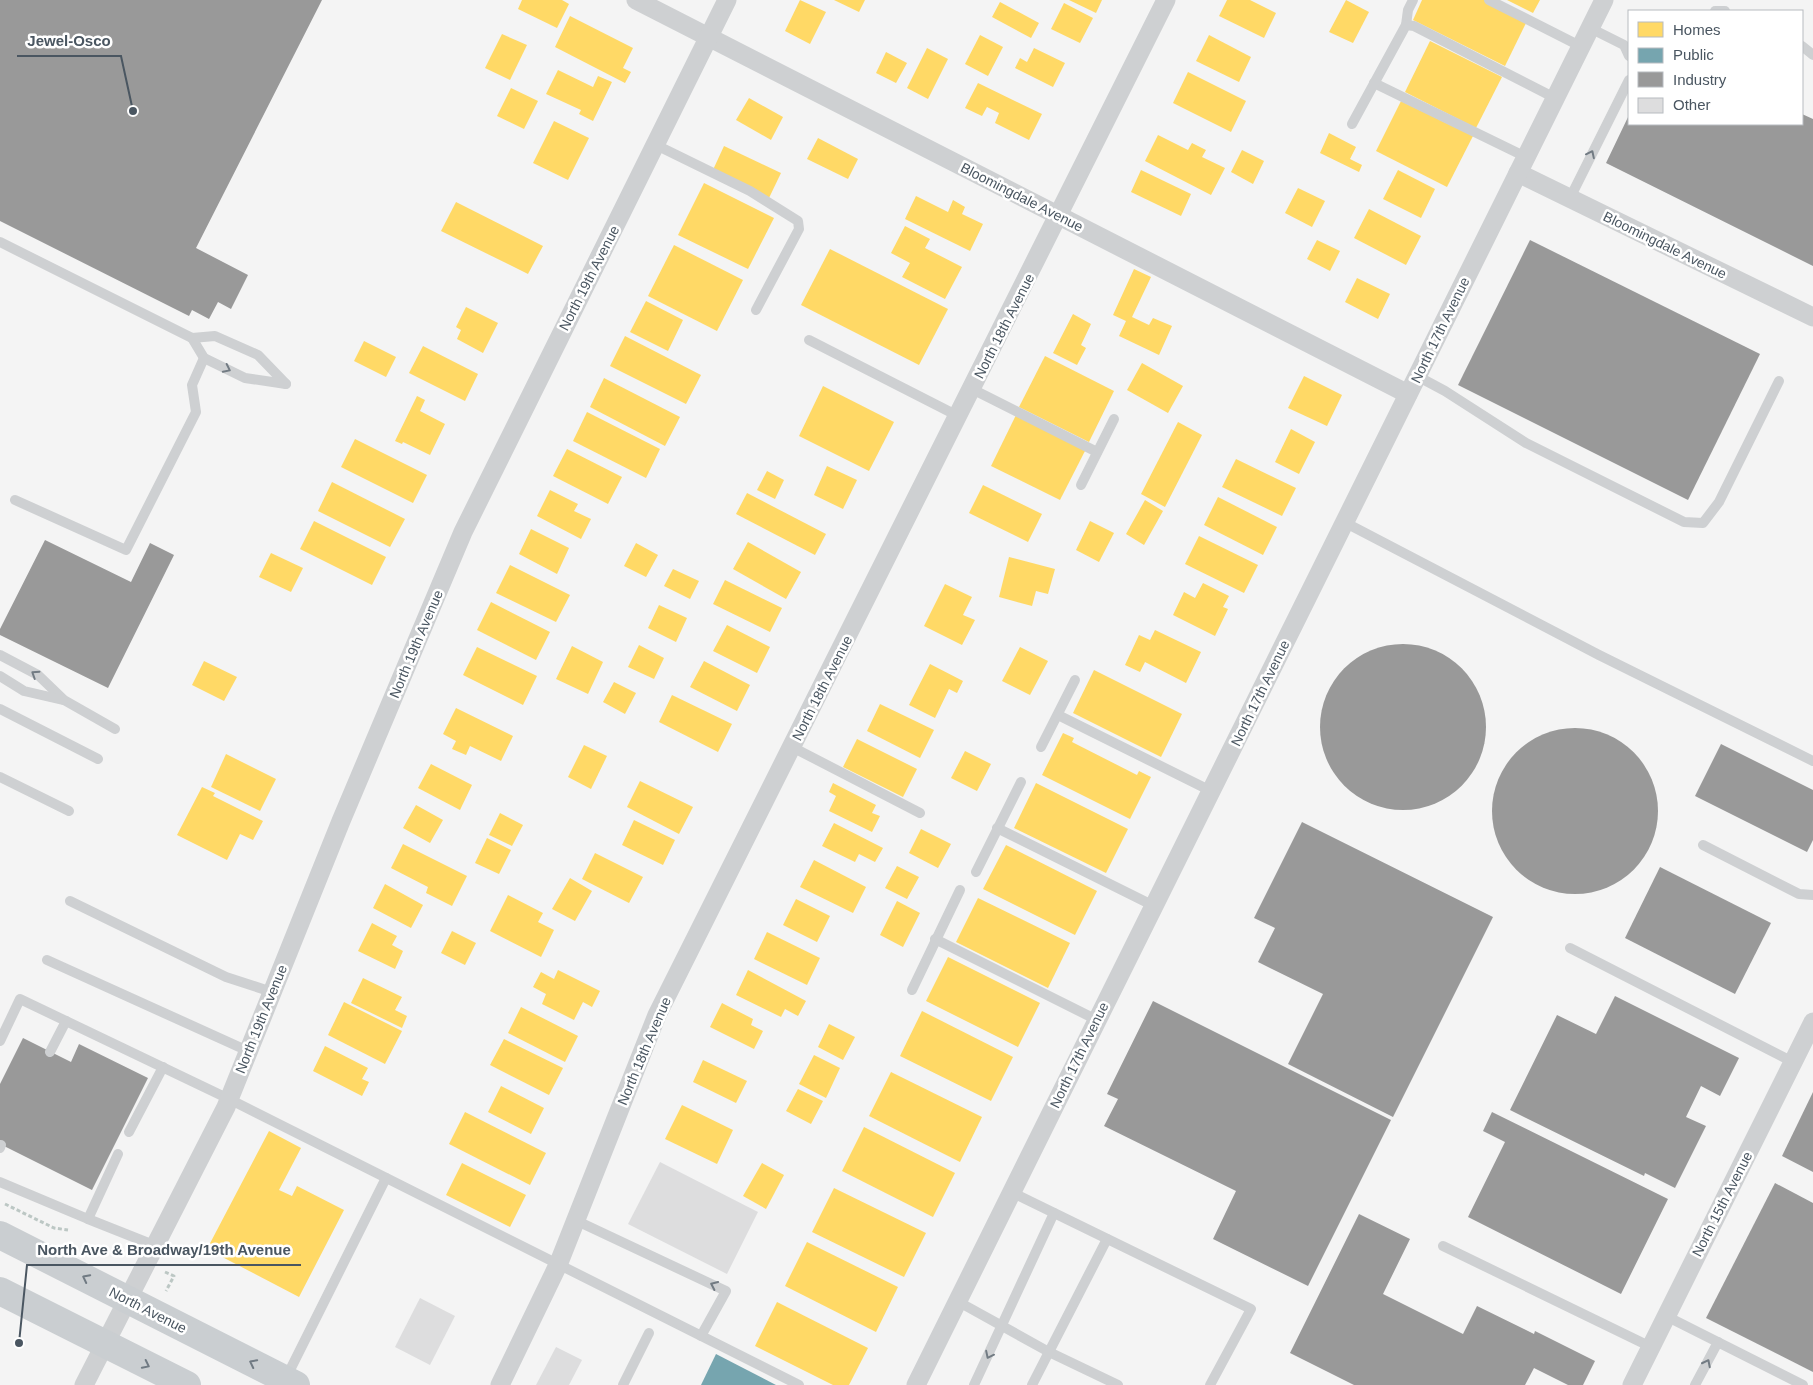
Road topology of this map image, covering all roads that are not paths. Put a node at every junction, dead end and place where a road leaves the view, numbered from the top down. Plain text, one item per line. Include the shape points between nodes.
1 (636, 0) edge
2 (727, 0) edge
3 (1166, 0) edge
4 (1413, 0) edge
5 (1489, 0) edge
6 (1604, 0) edge
7 (1406, 25) junction
8 (1590, 28) junction
9 (709, 36) junction
10 (1626, 43) edge
11 (1580, 46) junction
12 (1803, 47) edge
13 (1813, 56) edge
14 (1374, 82) junction
15 (1628, 82) edge
16 (1555, 98) junction
17 (1352, 124) dead end
18 (656, 146) junction
19 (1522, 165) junction
20 (1570, 198) junction
21 (1059, 216) junction
22 (0, 242) edge
23 (756, 310) dead end
24 (1813, 317) edge
25 (192, 338) junction
26 (810, 340) dead end
27 (204, 358) junction
28 (1417, 376) junction
29 (1779, 382) dead end
30 (972, 389) junction
31 (1408, 394) junction
32 (958, 416) junction
33 (1114, 419) dead end
34 (1097, 452) junction
35 (1081, 485) dead end
36 (15, 500) dead end
37 (1344, 522) junction
38 (0, 654) edge
39 (0, 676) edge
40 (1075, 680) dead end
41 (64, 700) junction
42 (0, 709) edge
43 (1058, 715) junction
44 (115, 729) dead end
45 (792, 747) junction
46 (1040, 747) dead end
47 (98, 759) dead end
48 (1813, 761) edge
49 (0, 777) edge
50 (1021, 782) dead end
51 (1211, 790) junction
52 (69, 811) dead end
53 (920, 813) dead end
54 (998, 828) junction
55 (1703, 845) dead end
56 (976, 872) dead end
57 (960, 890) dead end
58 (1813, 895) edge
59 (70, 901) dead end
60 (1154, 906) junction
61 (935, 939) junction
62 (1570, 948) dead end
63 (47, 960) dead end
64 (912, 990) dead end
65 (272, 992) junction
66 (1097, 1020) junction
67 (66, 1021) junction
68 (1813, 1022) edge
69 (0, 1040) edge
70 (248, 1051) junction
71 (50, 1052) dead end
72 (1793, 1062) junction
73 (162, 1067) junction
74 (229, 1099) junction
75 (129, 1132) dead end
76 (118, 1154) dead end
77 (386, 1178) junction
78 (0, 1182) edge
79 (1011, 1192) junction
80 (1054, 1213) junction
81 (88, 1219) junction
82 (575, 1220) junction
83 (0, 1235) edge
84 (1107, 1239) junction
85 (156, 1246) junction
86 (1443, 1246) dead end
87 (558, 1265) junction
88 (0, 1291) edge
89 (129, 1300) junction
90 (958, 1301) junction
91 (1666, 1316) junction
92 (1003, 1326) junction
93 (649, 1333) dead end
94 (702, 1336) junction
95 (1718, 1342) junction
96 (106, 1344) junction
97 (1651, 1347) junction
98 (1049, 1352) junction
99 (291, 1382) edge
100 (84, 1385) edge
101 (188, 1385) edge
102 (500, 1385) edge
103 (623, 1385) edge
104 (799, 1385) edge
105 (916, 1385) edge
106 (974, 1385) edge
107 (1032, 1385) edge
108 (1118, 1385) edge
109 (1210, 1385) edge
110 (1632, 1385) edge
111 (1695, 1385) edge
112 (1803, 1385) edge

1 - 9 street, Bloomingdale Avenue
2 - 9 street, North 19th Avenue
3 - 21 street, North 18th Avenue
4 - 7 lane
5 - 11 lane
6 - 8 street, North 17th Avenue
7 - 14 lane
7 - 16 lane via 1414,26
8 - 10 lane
8 - 11 street, North 17th Avenue
9 - 18 street, North 19th Avenue
9 - 21 street, Bloomingdale Avenue
11 - 16 street, North 17th Avenue
12 - 13 lane
14 - 17 lane
14 - 19 lane
20 -> 15 lane
16 - 19 street, North 17th Avenue
18 - 23 lane via 750,191 798,221 799,229
18 - 65 street, North 19th Avenue via 463,532
19 - 20 street, Bloomingdale Avenue
19 - 28 street, North 17th Avenue
20 - 24 street, Bloomingdale Avenue
21 - 30 street, North 18th Avenue
21 - 31 street, Bloomingdale Avenue
22 - 25 lane
25 - 27 lane
27 -> 25 lane via 245,378 286,384 258,355 215,336
26 - 32 lane
27 - 36 lane via 192,385 196,412 126,550
28 - 29 lane via 1526,443 1684,522 1703,523 1719,502
28 - 31 street, North 17th Avenue
30 - 32 street, North 18th Avenue
30 - 34 lane
31 - 37 street, North 17th Avenue
32 - 45 street, North 18th Avenue
33 - 34 lane
34 - 35 lane
37 - 48 lane via 1599,656
37 - 51 street, North 17th Avenue
41 -> 38 lane via 38,675
39 - 41 lane via 24,692
40 - 43 lane
41 - 44 lane
42 - 47 lane
43 - 46 lane
43 - 51 lane
45 - 53 lane
45 - 82 street, North 18th Avenue via 657,1015
49 - 52 lane
50 - 54 lane
51 - 60 street, North 17th Avenue
54 - 56 lane
54 - 60 lane
55 - 58 lane via 1799,894
57 - 61 lane
59 - 65 lane via 226,977
60 - 66 street, North 17th Avenue
61 - 64 lane
61 - 66 lane
62 - 72 lane
63 - 70 lane
65 - 70 street, North 19th Avenue
66 - 79 street, North 17th Avenue
67 - 69 lane via 20,999
67 - 71 lane
67 - 73 lane
68 - 72 street, North 15th Avenue
70 - 74 street, North 19th Avenue
72 - 91 street, North 15th Avenue
73 - 74 lane
73 - 75 lane
74 - 77 lane
74 - 85 street, North 19th Avenue
76 - 81 lane
77 - 87 lane
77 - 99 lane
78 - 81 lane
79 - 80 lane
79 - 90 street, North 17th Avenue
80 - 84 lane
80 - 92 lane
81 - 85 lane
82 - 87 street, North 18th Avenue
94 -> 82 lane via 726,1290
89 -> 83 main road, North Avenue
84 - 98 lane
84 - 109 lane via 1250,1309
85 - 89 street, North 19th Avenue
86 - 97 lane
87 - 94 lane
87 - 102 street, North 18th Avenue
88 - 96 main road
89 - 96 street, North 19th Avenue
99 -> 89 main road, North Avenue
90 - 92 lane
90 - 105 street, North 17th Avenue
91 - 95 lane
91 - 97 street, North 15th Avenue
92 - 98 lane
92 -> 106 lane
93 - 103 lane
94 - 104 lane
111 -> 95 lane
95 - 112 lane
96 - 100 street, North 19th Avenue
96 -> 101 main road
97 - 110 street, North 15th Avenue
98 - 107 lane
98 - 108 lane

